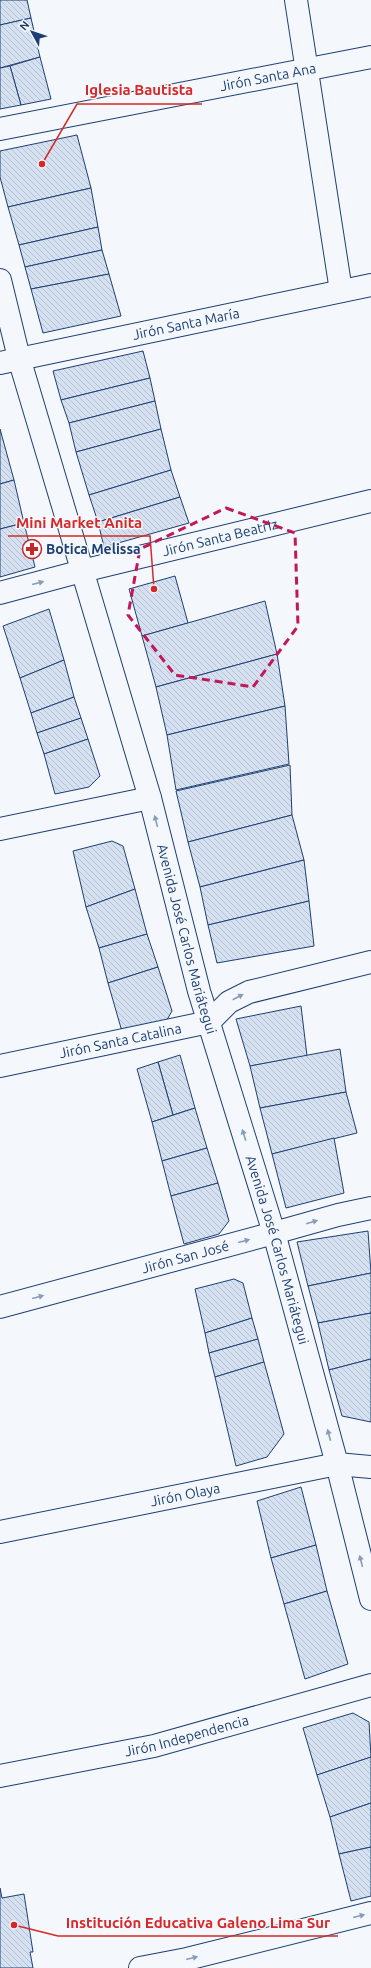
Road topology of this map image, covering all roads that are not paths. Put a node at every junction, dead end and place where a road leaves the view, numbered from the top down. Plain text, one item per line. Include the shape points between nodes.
1 (296, 0) edge
2 (371, 57) edge
3 (308, 69) junction
4 (0, 129) edge
5 (0, 280) edge
6 (371, 285) edge
7 (342, 291) junction
8 (10, 360) edge
9 (371, 501) edge
10 (82, 571) junction
11 (0, 593) edge
12 (150, 798) junction
13 (0, 828) edge
14 (371, 962) edge
15 (209, 1022) junction
16 (0, 1066) edge
17 (371, 1208) edge
18 (274, 1233) junction
19 (0, 1307) edge
20 (337, 1464) junction
21 (371, 1467) edge
22 (0, 1532) edge
23 (371, 1598) edge
24 (371, 1685) edge
25 (0, 1776) edge
26 (371, 1913) edge
27 (140, 1968) edge

1 - 3 street
2 - 3 street, Jirón Santa Ana
3 - 4 street, Jirón Santa Ana
3 - 7 street
5 - 8 street, Avenida José Carlos Mariátegui
6 - 7 street, Jirón Santa María
7 - 8 street, Jirón Santa María
8 - 10 street, Avenida José Carlos Mariátegui
9 - 10 street, Jirón Santa Beatriz
11 -> 10 street, Jirón Santa Beatriz
10 - 12 street, Avenida José Carlos Mariátegui
12 - 13 street
15 -> 12 street, Avenida José Carlos Mariátegui
15 -> 14 street via 229,1002 249,992
15 - 16 street, Jirón Santa Catalina
18 -> 15 street, Avenida José Carlos Mariátegui
18 -> 17 street, Jirón San José
19 -> 18 street, Jirón San José
20 -> 18 street, Avenida José Carlos Mariátegui
20 - 21 street, Jirón Olaya
20 - 22 street, Jirón Olaya
23 -> 20 street, Avenida José Carlos Mariátegui
24 - 25 street, Jirón Independencia via 154,1746
27 -> 26 street

